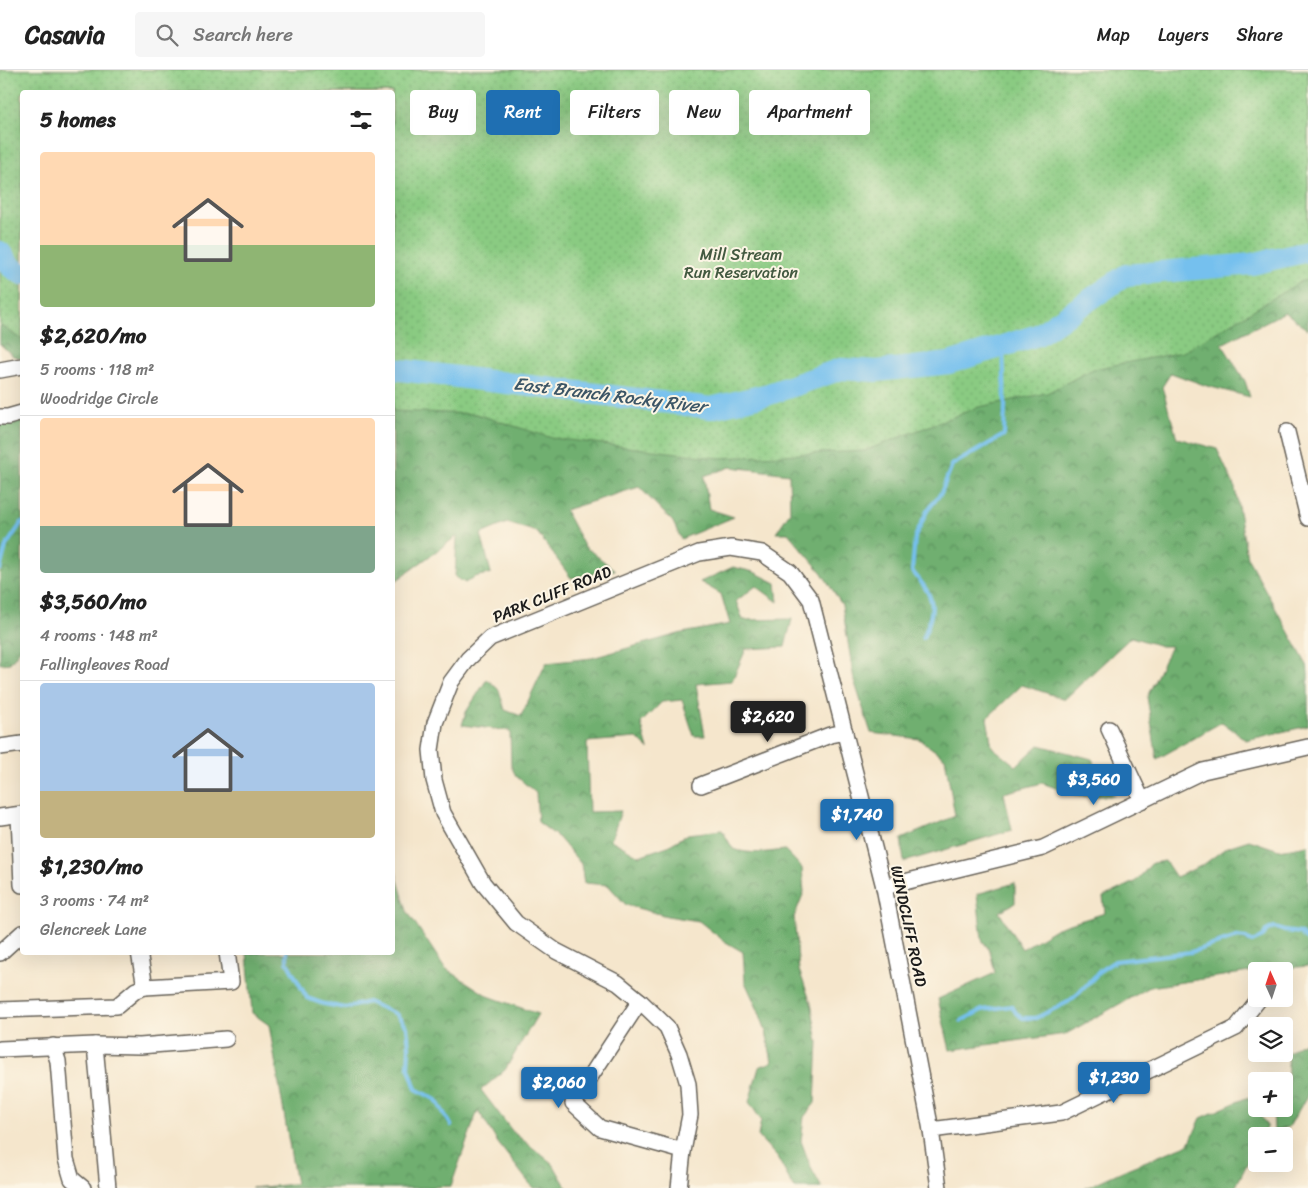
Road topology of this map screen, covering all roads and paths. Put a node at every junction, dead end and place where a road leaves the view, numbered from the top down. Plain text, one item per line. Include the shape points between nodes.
1 (20, 366) edge
2 (0, 370) edge
3 (20, 414) edge
4 (0, 417) edge
5 (1288, 432) dead end
6 (1308, 518) edge
7 (699, 553) joint
8 (1109, 729) dead end
9 (845, 732) junction
10 (20, 744) edge
11 (0, 747) edge
12 (1308, 747) edge
13 (701, 785) dead end
14 (1142, 800) junction
15 (20, 814) edge
16 (0, 817) edge
17 (884, 887) junction
18 (20, 935) edge
19 (0, 953) edge
20 (140, 955) edge
21 (227, 955) edge
22 (145, 987) junction
23 (640, 1001) junction
24 (1252, 1008) edge
25 (0, 1010) edge
26 (226, 1039) dead end
27 (95, 1045) junction
28 (53, 1046) junction
29 (0, 1049) edge
30 (931, 1130) junction
31 (683, 1151) junction
32 (83, 1188) edge
33 (108, 1188) edge
34 (679, 1188) edge
35 (939, 1188) edge

1 - 2 street
3 - 4 street
5 - 6 street
7 - 9 street, WINDCLIFF ROAD via 731,548 762,553 790,572 811,600
7 - 23 street, PARK CLIFF ROAD via 490,638 468,659 451,682 435,722 431,750 434,780 443,813 483,883 516,923 556,951 618,983
8 - 14 street
9 - 13 street
9 - 17 street, WINDCLIFF ROAD
10 - 11 street
12 - 14 street via 1203,771
14 - 17 street via 1043,848
15 - 16 street
17 - 30 street, WINDCLIFF ROAD
18 - 19 street
20 - 22 street
21 - 22 street via 231,982
22 - 25 street via 136,990 117,1006
23 - 31 street, PARK CLIFF ROAD via 667,1027 688,1084 690,1115
23 - 31 street via 573,1103 600,1128
24 - 30 street via 1236,1028 1060,1113
26 - 27 street via 140,1046
27 - 28 street
27 - 33 street
28 - 29 street
28 - 32 street via 58,1061 66,1159 72,1179
30 - 35 street, WINDCLIFF ROAD
31 - 34 street, PARK CLIFF ROAD

